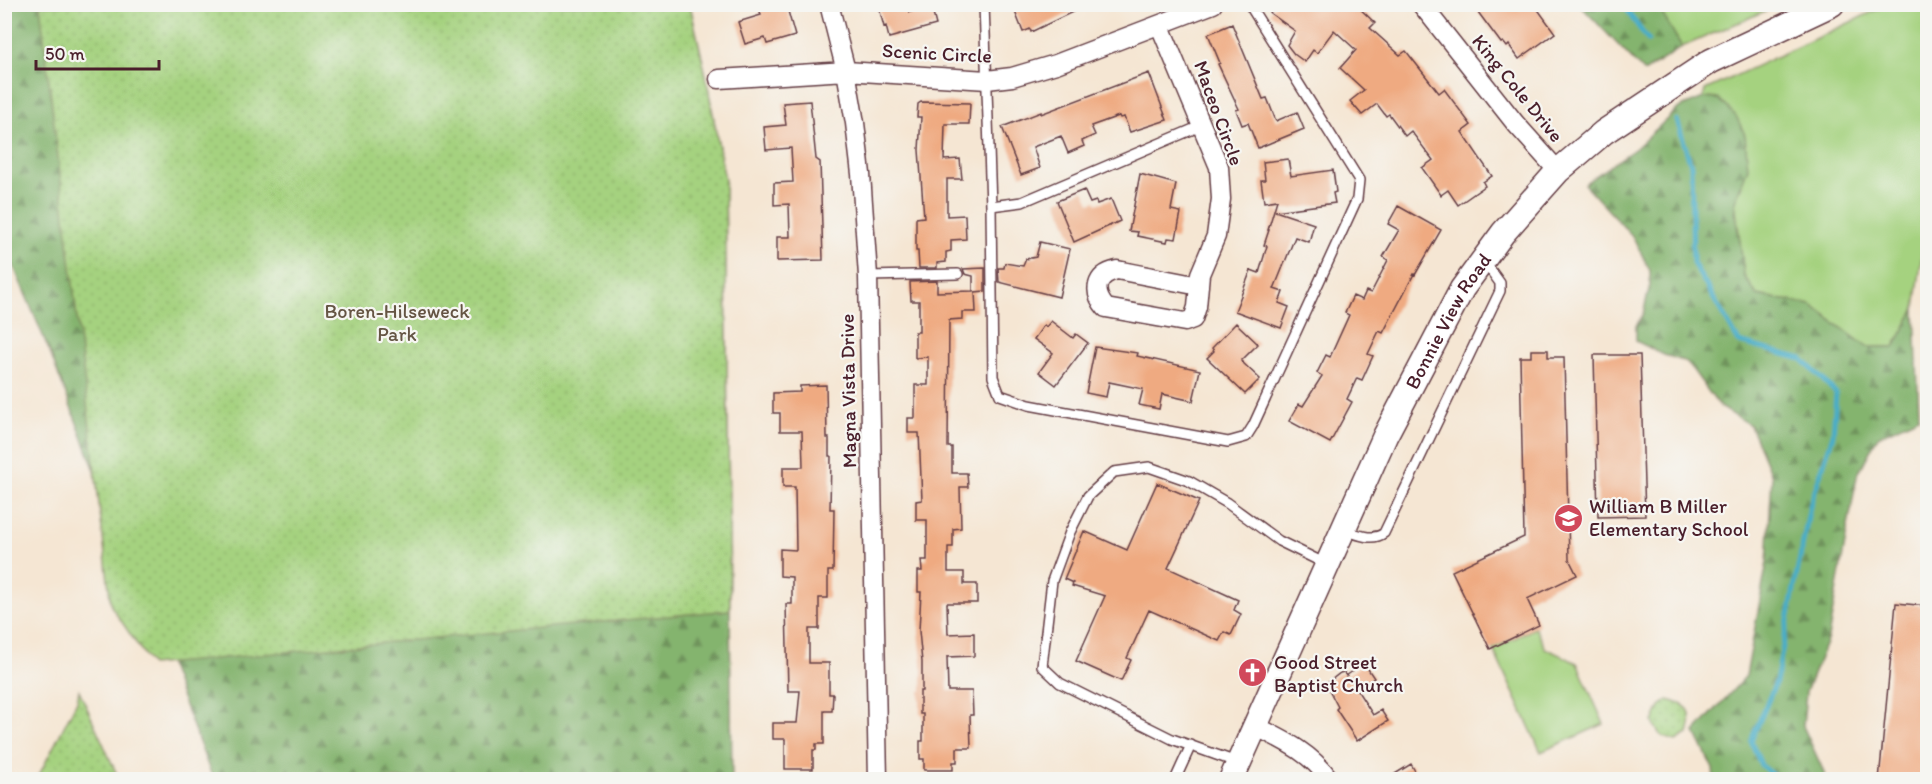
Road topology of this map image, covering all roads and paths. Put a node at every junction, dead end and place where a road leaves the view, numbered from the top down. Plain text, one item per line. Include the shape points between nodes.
1 (829, 4) edge
2 (984, 4) edge
3 (1213, 4) edge
4 (1249, 4) edge
5 (1421, 4) edge
6 (1832, 4) edge
7 (1160, 26) junction
8 (846, 71) junction
9 (719, 79) dead end
10 (987, 80) junction
11 (1203, 125) junction
12 (1558, 171) junction
13 (991, 206) junction
14 (1483, 260) junction
15 (958, 274) dead end
16 (868, 276) junction
17 (1199, 286) junction
18 (1344, 530) junction
19 (1328, 565) junction
20 (1257, 727) junction
21 (1191, 745) junction
22 (1235, 771) edge
23 (878, 780) edge
24 (1175, 780) edge
25 (1330, 780) edge

1 - 8 street, Magna Vista Drive
2 - 10 lane
3 - 7 street, Scenic Circle
4 - 13 lane via 1359,180 1358,199 1246,437 1228,442 1181,435 1029,405 1000,395 993,377
5 - 12 street, King Cole Drive
6 - 12 street, Bonnie View Road via 1711,61 1604,132
7 - 10 street, Scenic Circle via 1056,64
7 - 11 street, Maceo Circle
8 - 9 street, Scenic Circle
8 - 10 street, Scenic Circle
8 - 16 street, Magna Vista Drive via 861,174
10 - 13 lane
11 - 13 lane via 1022,202
11 - 17 street, Maceo Circle via 1219,168 1221,199 1216,236
12 - 14 street, Bonnie View Road
14 - 18 street, Bonnie View Road via 1462,289 1390,426
14 - 18 lane via 1500,283 1500,291 1384,533 1369,538
15 - 16 lane
16 - 23 street, Magna Vista Drive
17 - 17 street, Maceo Circle via 1117,270 1106,272 1097,290 1098,299 1106,308 1185,322 1193,319
18 - 19 street, Bonnie View Road
19 - 20 street, Bonnie View Road
19 - 21 lane via 1279,541 1189,481 1149,467 1114,472 1088,496 1052,581 1042,666 1060,683
20 - 22 street, Bonnie View Road
20 - 25 street via 1299,748
21 - 22 lane
21 - 24 lane

